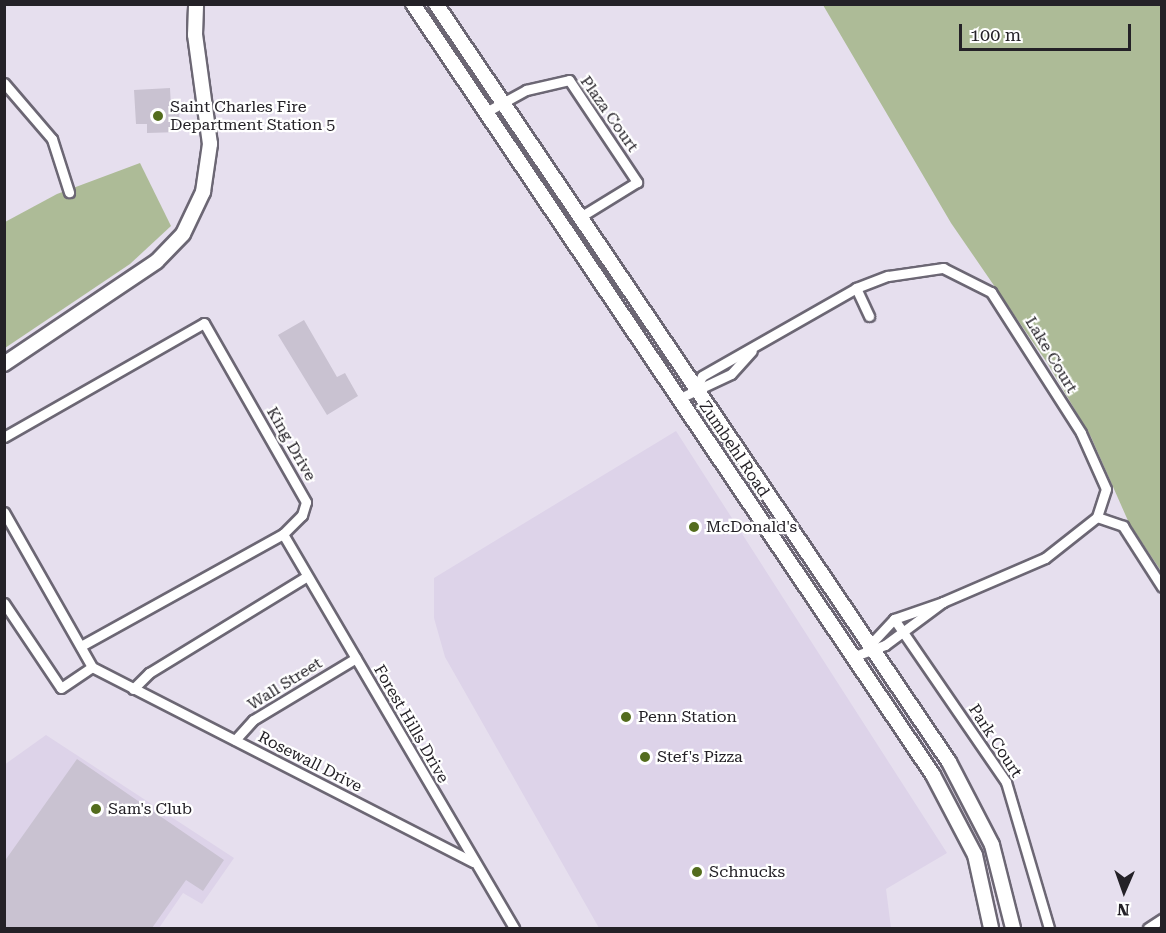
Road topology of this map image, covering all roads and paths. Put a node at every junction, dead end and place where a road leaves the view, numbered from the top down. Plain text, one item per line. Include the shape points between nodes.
1 (196, 4) edge
2 (413, 4) edge
3 (436, 4) edge
4 (4, 83) edge
5 (503, 103) junction
6 (486, 112) junction
7 (69, 192) dead end
8 (580, 217) junction
9 (856, 288) junction
10 (869, 316) dead end
11 (4, 364) edge
12 (696, 388) junction
13 (680, 398) junction
14 (4, 437) edge
15 (4, 512) edge
16 (1098, 518) junction
17 (283, 534) junction
18 (307, 576) junction
19 (1161, 587) edge
20 (944, 602) junction
21 (4, 603) edge
22 (894, 619) junction
23 (903, 632) junction
24 (81, 646) junction
25 (867, 648) junction
26 (852, 657) junction
27 (356, 658) junction
28 (92, 667) junction
29 (133, 689) junction
30 (235, 740) junction
31 (473, 862) junction
32 (1161, 919) edge
33 (514, 928) edge
34 (991, 928) edge
35 (1013, 928) edge
36 (1049, 928) edge
37 (1148, 928) edge

1 - 11 main road via 196,45 210,144 194,213 157,261
2 - 6 main road, Zumbehl Road
3 - 5 main road, Zumbehl Road
4 - 7 street via 52,139
5 - 6 street, Plaza Court
5 - 8 main road, Zumbehl Road
5 - 8 street, Plaza Court via 526,90 568,80 637,182
6 - 13 main road, Zumbehl Road
8 - 12 main road, Zumbehl Road
9 - 10 street
9 - 12 street, Lake Court via 752,351 731,374
9 - 16 street, Lake Court via 888,276 943,268 991,292 1101,469 1106,489
12 - 13 street, Lake Court
12 - 25 main road, Zumbehl Road
13 - 26 main road, Zumbehl Road
14 - 17 street, King Drive via 204,323 306,502 303,515
15 - 24 street
16 - 19 street via 1123,526
16 - 20 street via 1045,558
17 - 18 street, Forest Hills Drive
17 - 24 street, King Drive
18 - 27 street, Forest Hills Drive
18 - 29 street via 149,673
20 - 22 street
20 - 23 street
21 - 28 street via 61,688
22 - 23 street, Park Court
22 - 25 street
23 - 25 street
23 - 36 street, Park Court via 1006,782
24 - 28 street
25 - 26 street
25 - 35 main road, Zumbehl Road via 949,762 976,812 1000,872
26 - 34 main road, Zumbehl Road via 959,820 986,892
27 - 30 street, Wall Street via 253,720
27 - 31 street, Forest Hills Drive
28 - 29 street, Rosewall Drive
29 - 30 street, Rosewall Drive
30 - 31 street, Rosewall Drive
31 - 33 street, Forest Hills Drive
32 - 37 street

